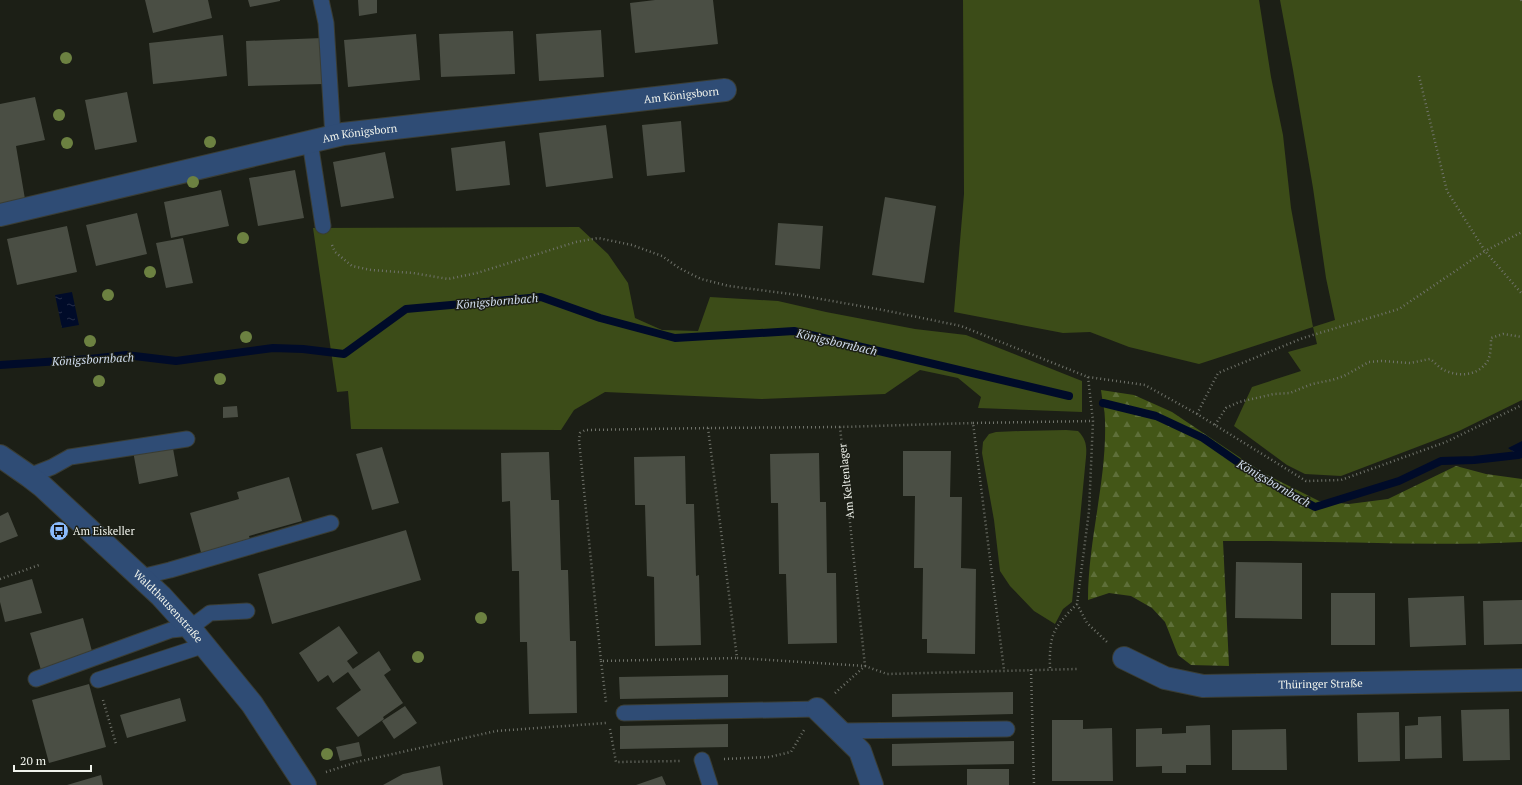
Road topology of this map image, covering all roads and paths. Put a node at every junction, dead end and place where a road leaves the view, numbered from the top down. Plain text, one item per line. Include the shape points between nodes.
1 (321, 0) edge
2 (1521, 0) edge
3 (1522, 3) edge
4 (1419, 76) dead end
5 (725, 90) dead end
6 (333, 137) junction
7 (310, 142) junction
8 (0, 214) edge
9 (323, 226) joint
10 (1522, 232) edge
11 (1485, 251) junction
12 (1522, 294) edge
13 (1522, 337) edge
14 (1088, 376) junction
15 (1522, 405) edge
16 (1197, 414) junction
17 (1093, 421) junction
18 (973, 423) junction
19 (1215, 425) junction
20 (840, 427) junction
21 (708, 428) junction
22 (187, 439) dead end
23 (0, 456) edge
24 (29, 476) junction
25 (331, 523) dead end
26 (39, 565) dead end
27 (141, 577) junction
28 (0, 579) edge
29 (1077, 604) junction
30 (247, 611) dead end
31 (190, 628) junction
32 (205, 645) junction
33 (737, 658) junction
34 (1124, 658) joint
35 (601, 661) junction
36 (865, 666) junction
37 (1050, 668) junction
38 (1077, 669) dead end
39 (1004, 670) junction
40 (1031, 670) junction
41 (36, 679) dead end
42 (98, 680) joint
43 (1522, 680) edge
44 (817, 709) junction
45 (624, 714) joint
46 (609, 722) junction
47 (1007, 729) dead end
48 (839, 731) junction
49 (116, 744) dead end
50 (702, 760) dead end
51 (325, 772) dead end
52 (305, 785) edge
53 (710, 785) edge
54 (872, 785) edge
55 (1034, 785) edge

1 - 6 lane via 326,24
2 - 3 path
4 - 11 path via 1447,191
5 - 6 street, Am Königsborn
6 - 7 street, Am Königsborn
7 - 8 street, Am Königsborn
7 - 9 lane
9 - 14 path via 335,252 352,266 448,279 598,238 632,245 662,256 701,279 729,286 798,295 961,326
10 - 11 path
11 - 12 path
11 - 16 path via 1399,309 1303,338 1218,373
13 - 19 path via 1503,334 1491,338 1487,361 1479,370 1465,375 1442,370 1430,359 1410,363 1369,362 1344,376 1290,393 1239,402 1226,408
14 - 16 path via 1144,384
14 - 17 path
15 - 19 path via 1446,442 1341,480 1306,481
16 - 19 path
17 - 18 path, Am Keltenlager
17 - 29 path via 1089,511
18 - 20 path, Am Keltenlager
18 - 39 path
20 - 21 path
20 - 36 path, Am Keltenlager
21 - 33 path
21 - 35 path via 585,430 580,433
22 - 24 lane via 70,457
23 - 24 street, Waldthausenstraße
24 - 27 street, Waldthausenstraße
25 - 27 lane
26 - 28 path
27 - 31 street, Waldthausenstraße
29 - 34 path via 1087,623
29 - 37 path via 1060,622 1052,636
30 - 31 lane via 210,613
31 - 32 street, Waldthausenstraße
31 - 41 lane via 171,630
32 - 42 lane
32 - 52 street, Waldthausenstraße via 252,704
33 - 35 path
33 - 36 path
34 - 43 street, Thüringer Straße via 1165,678 1203,686
35 - 46 path
36 - 39 path via 887,674
36 - 44 path
37 - 38 path
37 - 40 path
39 - 40 path
40 - 55 path
42 - 49 path
44 - 45 lane
44 - 48 street
45 - 46 path
46 - 51 path via 496,731 357,762
47 - 48 lane
48 - 54 street via 860,751
50 - 53 lane

